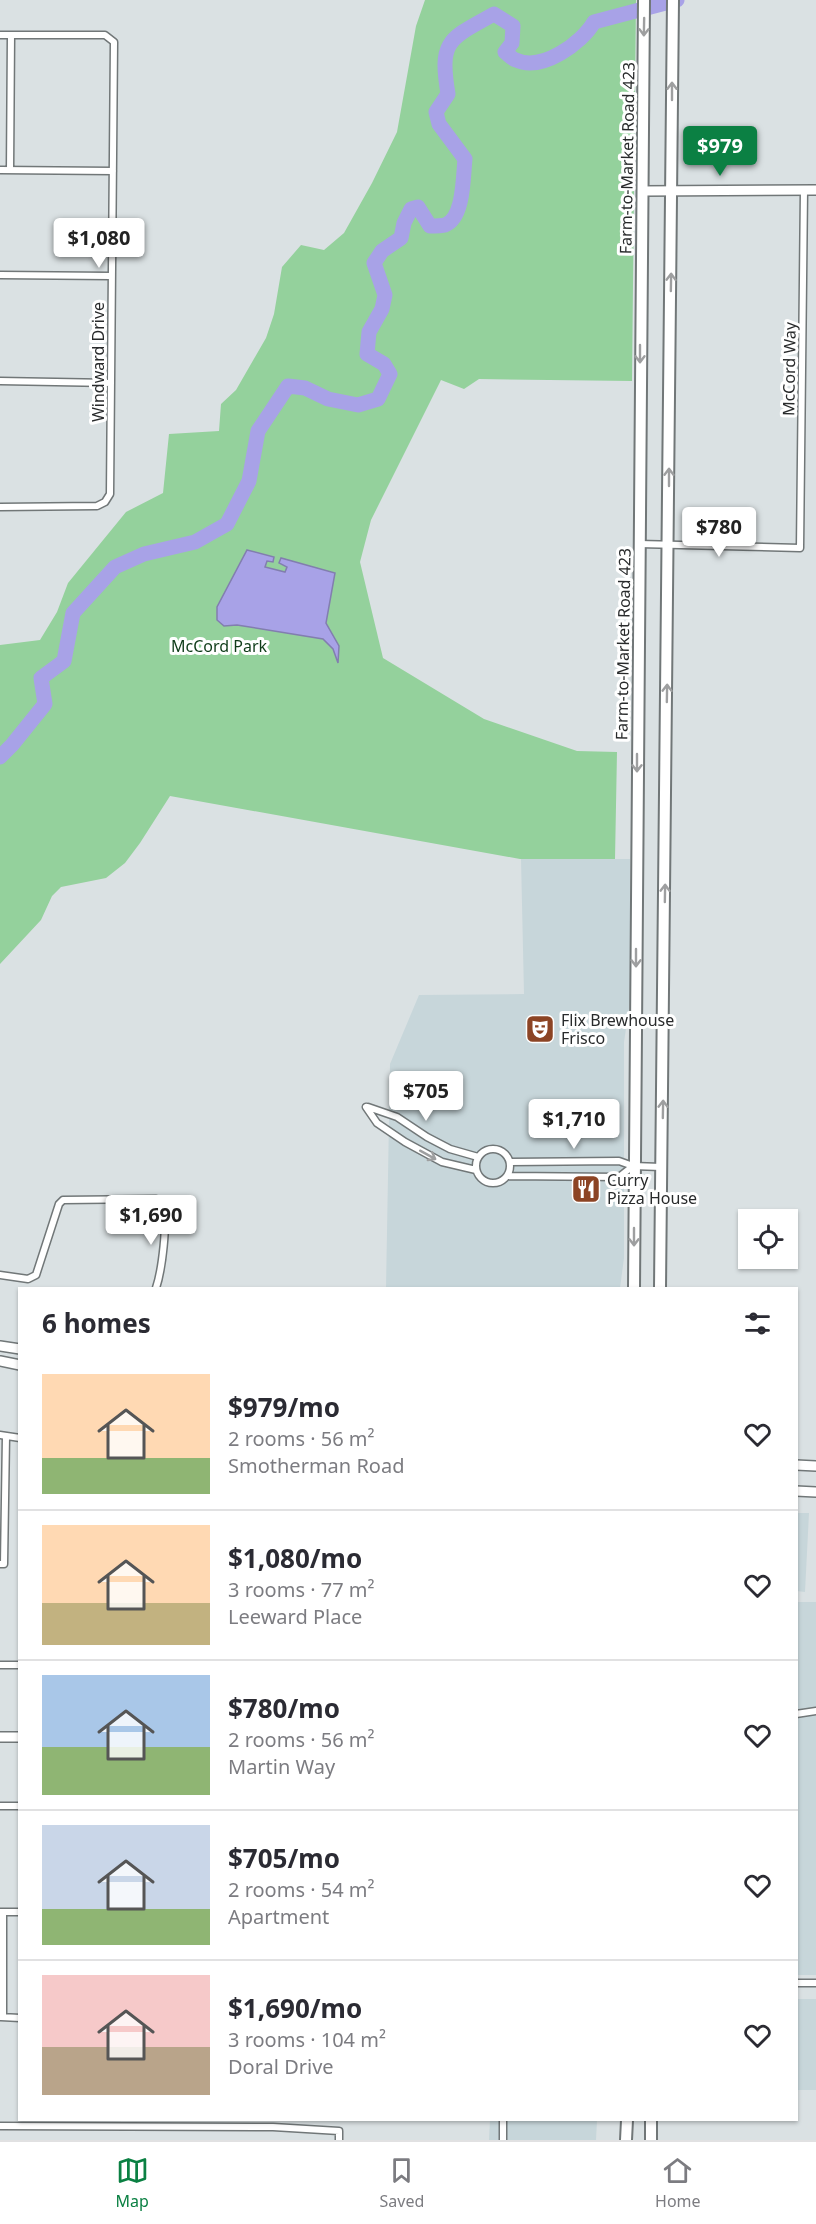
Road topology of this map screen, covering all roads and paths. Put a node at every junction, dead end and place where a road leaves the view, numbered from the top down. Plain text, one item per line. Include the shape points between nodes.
1 (644, 0) edge
2 (673, 0) edge
3 (0, 35) edge
4 (11, 35) junction
5 (0, 170) edge
6 (10, 170) junction
7 (113, 171) junction
8 (804, 190) junction
9 (816, 190) edge
10 (643, 191) junction
11 (671, 191) junction
12 (0, 275) edge
13 (111, 276) junction
14 (0, 381) edge
15 (111, 383) junction
16 (0, 507) edge
17 (639, 544) junction
18 (668, 544) junction
19 (478, 1157) junction
20 (510, 1162) junction
21 (633, 1166) junction
22 (662, 1167) junction
23 (476, 1170) junction
24 (508, 1176) junction
25 (0, 1275) edge
26 (156, 1287) edge
27 (634, 1287) edge
28 (660, 1287) edge
29 (0, 1346) edge
30 (18, 1349) edge
31 (0, 1361) edge
32 (18, 1365) edge
33 (3, 1435) edge
34 (18, 1438) edge
35 (798, 1465) edge
36 (816, 1466) edge
37 (798, 1491) edge
38 (816, 1492) edge
39 (2, 1564) edge
40 (0, 1665) edge
41 (18, 1665) edge
42 (816, 1711) edge
43 (798, 1714) edge
44 (0, 1737) edge
45 (18, 1737) edge
46 (0, 1806) edge
47 (18, 1806) edge
48 (2, 1912) edge
49 (18, 1912) edge
50 (798, 1983) edge
51 (816, 1983) edge
52 (2, 2017) edge
53 (18, 2018) edge
54 (274, 2121) edge
55 (503, 2121) edge
56 (627, 2121) edge
57 (651, 2121) edge
58 (0, 2127) edge
59 (273, 2127) junction
60 (339, 2140) edge
61 (503, 2140) edge
62 (626, 2140) edge
63 (651, 2140) edge

1 -> 10 main road, Farm-to-Market Road 423
11 -> 2 main road
3 - 4 street
4 - 6 street
4 - 7 street, Windward Drive via 105,35 114,42
5 - 6 street
6 - 7 street
7 - 13 street, Windward Drive
8 - 9 street
8 - 11 street
8 - 18 street, McCord Way via 800,548
10 - 11 street
10 -> 17 main road, Farm-to-Market Road 423
18 -> 11 main road
12 - 13 street
13 - 15 street, Windward Drive
14 - 15 street
15 - 16 street, Windward Drive via 110,494 105,502 97,506
17 - 18 street
17 -> 21 main road, Farm-to-Market Road 423
22 -> 18 main road
19 - 20 street via 488,1150 499,1150
19 - 23 street
19 -> 23 street via 450,1149 397,1118 366,1107 377,1123 405,1142 442,1162
20 - 21 street via 619,1161
20 - 24 street
21 - 22 street
21 - 24 street via 619,1177
21 -> 27 main road, Farm-to-Market Road 423
22 - 28 main road
23 - 24 street via 488,1183 499,1183
25 - 26 street via 36,1275 63,1200 156,1199 164,1208 165,1221
29 - 30 street
31 - 32 street
33 - 34 street
33 - 39 street
35 - 36 street
37 - 38 street
40 - 41 street
42 - 43 street
44 - 45 street
46 - 47 street
48 - 49 street
48 - 52 street
50 - 51 street
52 - 53 street
54 - 59 street
55 - 61 street
56 - 62 main road
57 - 63 main road
58 - 59 street
59 - 60 street via 339,2131

